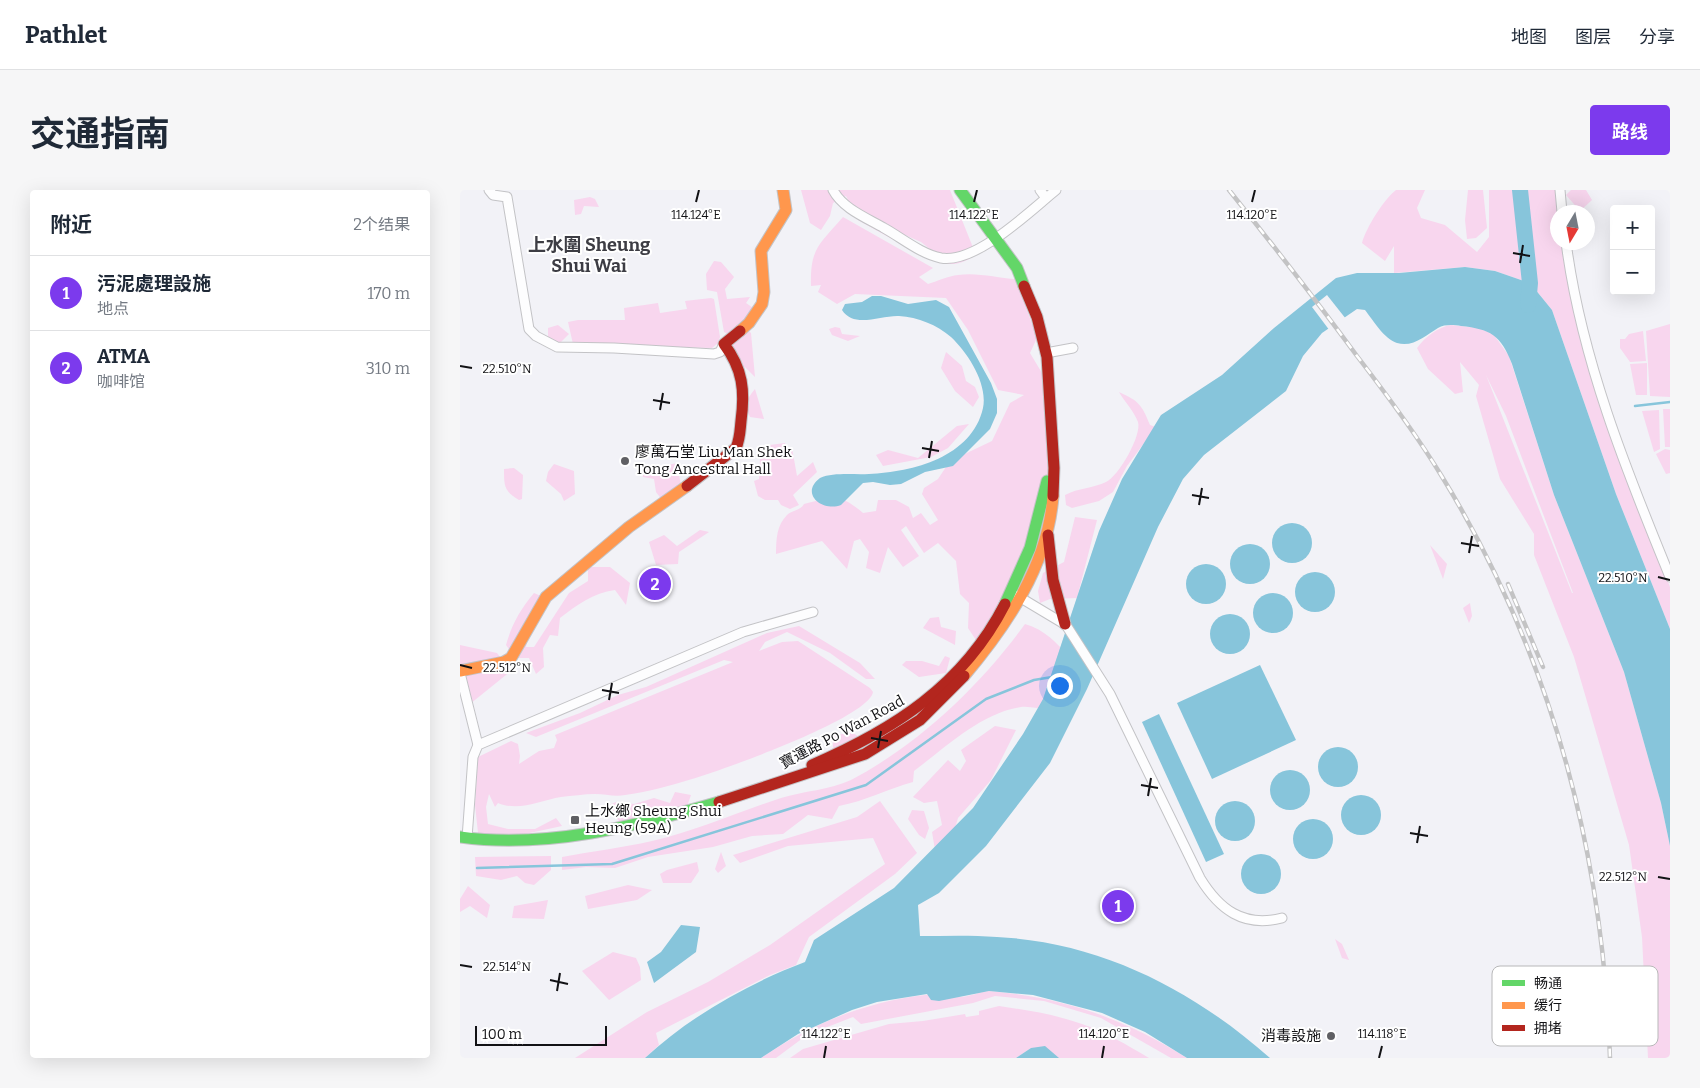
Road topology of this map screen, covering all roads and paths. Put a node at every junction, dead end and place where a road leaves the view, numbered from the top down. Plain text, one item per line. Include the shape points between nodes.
1 (489, 190) edge
2 (783, 190) edge
3 (833, 190) edge
4 (960, 190) edge
5 (1040, 190) edge
6 (1056, 190) edge
7 (1560, 190) edge
8 (1046, 198) junction
9 (1561, 205) edge
10 (996, 237) junction
11 (1567, 250) edge
12 (724, 344) junction
13 (1073, 348) dead end
14 (1046, 353) junction
15 (1052, 436) junction
16 (1047, 530) junction
17 (1670, 577) edge
18 (1016, 595) junction
19 (813, 612) dead end
20 (1065, 624) junction
21 (460, 672) edge
22 (478, 745) junction
23 (464, 838) edge
24 (1282, 918) dead end

1 - 12 street via 493,195 508,196 529,329 536,336 557,347 714,354 720,352
2 - 12 street via 786,210 761,251 762,304 749,323
3 - 10 street via 846,205 941,258 955,259 968,255
4 - 10 street, 寶運路 Po Wan Road
5 - 8 street
6 - 8 street
7 - 9 street
8 - 10 street
10 - 14 street, 寶運路 Po Wan Road via 1017,268 1037,317
11 - 17 street via 1576,298 1602,397
12 - 21 street via 737,360 745,386 736,448 629,527 546,597 511,658
13 - 14 street
14 - 15 street, 寶運路 Po Wan Road
15 - 16 street, 寶運路 Po Wan Road via 1053,499
15 - 18 street, 寶運路 Po Wan Road via 1038,528
16 - 18 street, 寶運路 Po Wan Road via 1032,577
16 - 20 street via 1054,580
18 - 20 street
18 - 23 street, 寶運路 Po Wan Road via 988,635 915,710 840,753 768,787 648,823 593,833 516,840
19 - 22 street via 743,632
20 - 24 street via 1110,694 1212,897 1220,906 1245,918 1264,921
21 - 22 street
22 - 23 street via 473,757

